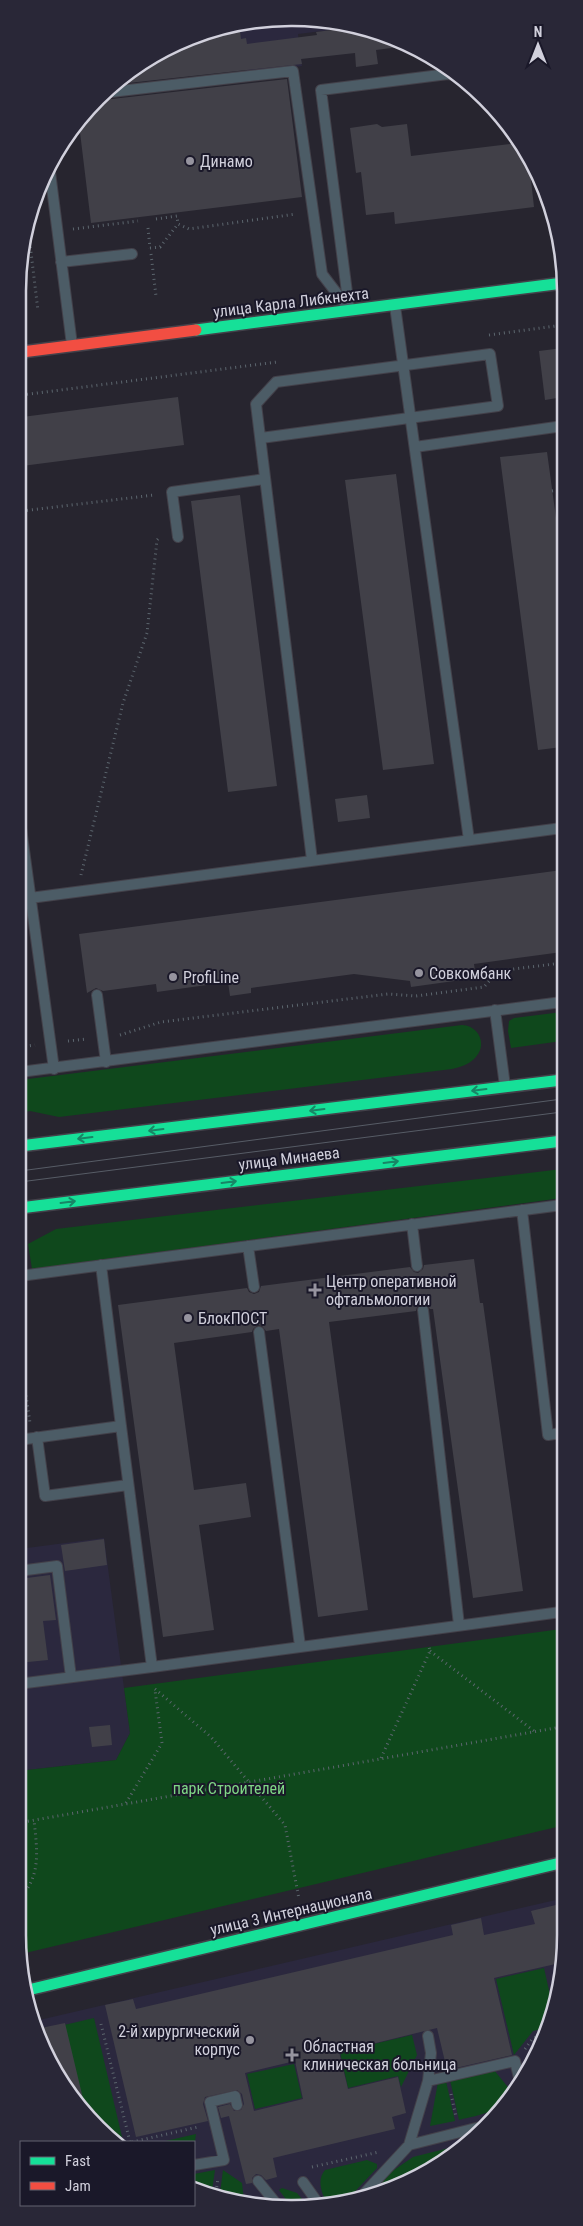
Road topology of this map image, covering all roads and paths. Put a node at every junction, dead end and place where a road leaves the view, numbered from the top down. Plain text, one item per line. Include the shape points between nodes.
1 (444, 75) edge
2 (118, 91) edge
3 (51, 180) edge
4 (313, 212) junction
5 (156, 219) dead end
6 (138, 221) dead end
7 (178, 224) junction
8 (148, 228) dead end
9 (57, 231) junction
10 (30, 246) edge
11 (150, 248) junction
12 (132, 254) dead end
13 (62, 262) junction
14 (557, 284) edge
15 (156, 296) dead end
16 (395, 305) junction
17 (38, 311) dead end
18 (350, 311) junction
19 (72, 346) junction
20 (26, 352) edge
21 (404, 366) junction
22 (411, 418) junction
23 (557, 427) edge
24 (260, 438) junction
25 (415, 447) junction
26 (265, 479) junction
27 (557, 490) edge
28 (552, 491) dead end
29 (172, 492) junction
30 (26, 510) edge
31 (175, 516) junction
32 (178, 537) dead end
33 (557, 829) edge
34 (469, 840) junction
35 (312, 860) junction
36 (26, 867) edge
37 (77, 891) junction
38 (30, 898) junction
39 (557, 964) edge
40 (97, 995) dead end
41 (557, 1003) edge
42 (495, 1010) junction
43 (102, 1037) junction
44 (50, 1043) junction
45 (26, 1046) edge
46 (106, 1062) junction
47 (54, 1068) junction
48 (26, 1071) edge
49 (557, 1081) edge
50 (506, 1087) junction
51 (557, 1142) edge
52 (26, 1145) edge
53 (557, 1206) edge
54 (26, 1207) edge
55 (522, 1210) junction
56 (412, 1224) junction
57 (248, 1246) junction
58 (101, 1265) junction
59 (418, 1266) dead end
60 (26, 1275) edge
61 (254, 1287) dead end
62 (423, 1310) dead end
63 (259, 1332) dead end
64 (26, 1391) edge
65 (121, 1426) junction
66 (557, 1433) edge
67 (34, 1438) junction
68 (26, 1439) edge
69 (128, 1485) junction
70 (26, 1570) edge
71 (557, 1613) edge
72 (459, 1625) junction
73 (427, 1630) junction
74 (300, 1646) junction
75 (430, 1650) junction
76 (152, 1667) junction
77 (71, 1677) junction
78 (26, 1683) edge
79 (154, 1689) junction
80 (557, 1728) edge
81 (535, 1731) junction
82 (381, 1758) junction
83 (249, 1782) junction
84 (125, 1804) junction
85 (34, 1820) junction
86 (26, 1822) edge
87 (557, 1865) edge
88 (26, 1890) edge
89 (300, 1908) dead end
90 (32, 1989) edge
91 (101, 2024) dead end
92 (428, 2036) dead end
93 (518, 2072) edge
94 (447, 2076) junction
95 (428, 2081) junction
96 (237, 2105) dead end
97 (216, 2123) junction
98 (470, 2130) edge
99 (459, 2132) junction
100 (131, 2141) edge
101 (135, 2141) edge
102 (409, 2145) junction
103 (195, 2165) edge
104 (306, 2169) dead end
105 (258, 2181) dead end
106 (302, 2182) dead end
107 (370, 2188) edge
108 (314, 2198) edge
109 (272, 2199) edge

1 - 18 lane via 321,90
2 - 4 lane via 293,71
3 - 9 lane
4 - 7 path via 189,229
4 - 18 lane via 322,274
5 - 7 path via 177,216
6 - 9 path
7 - 11 path via 160,247
8 - 11 path
9 - 13 lane
10 - 17 path
11 - 15 path
12 - 13 lane
13 - 19 lane
14 - 16 street, улица Карла Либкнехта
16 - 18 street, улица Карла Либкнехта
16 - 21 lane
18 - 19 street, улица Карла Либкнехта
19 - 20 street, улица Карла Либкнехта
21 - 22 lane
21 - 22 lane via 490,354 498,406
21 - 24 lane via 276,382 256,404
22 - 24 lane
22 - 25 lane
23 - 25 lane
24 - 26 lane
25 - 34 lane
26 - 29 lane
26 - 35 lane
27 - 28 path
29 - 30 path
29 - 31 lane
31 - 32 lane
31 - 37 path via 157,540 146,633 123,702
33 - 34 lane
34 - 35 lane
35 - 37 lane
36 - 38 lane
37 - 38 lane
38 - 44 lane
39 - 43 path via 498,971 484,987 416,996 388,994 161,1022 127,1034
40 - 43 lane
41 - 42 lane
42 - 46 lane
42 - 50 lane
43 - 44 path
43 - 46 lane
44 - 45 path
44 - 47 lane
46 - 47 lane
47 - 48 lane
49 - 50 street
50 -> 52 street
54 -> 51 street, улица Минаева
53 - 55 lane
55 - 56 lane
55 - 66 lane via 548,1434
56 - 57 lane
56 - 59 lane
57 - 58 lane
57 - 61 lane
58 - 60 lane
58 - 65 lane
62 - 72 lane
63 - 74 lane
64 - 67 path
65 - 67 lane
65 - 69 lane
67 - 68 lane
67 - 69 lane via 45,1496
69 - 76 lane
70 - 77 lane via 57,1566
71 - 72 lane
72 - 73 lane
73 - 74 lane
73 - 75 path
74 - 76 lane
75 - 81 path
75 - 82 path
76 - 77 lane
76 - 79 path
77 - 78 lane
79 - 83 path via 211,1737
79 - 84 path via 162,1743
80 - 81 path
81 - 82 path
82 - 83 path
83 - 84 path
83 - 89 path via 285,1825
84 - 85 path
85 - 86 path
85 - 88 path via 36,1869
87 - 90 street, улица 3 Интернационала
91 - 100 path
92 - 95 lane via 432,2053
93 - 94 lane via 515,2061
94 - 95 lane
94 - 99 path
95 - 102 lane
96 - 97 lane via 235,2096 210,2102
97 - 101 path
97 - 103 lane via 224,2160
98 - 99 lane
99 - 102 lane
102 - 104 path
102 - 107 lane
105 - 109 lane
106 - 108 lane

